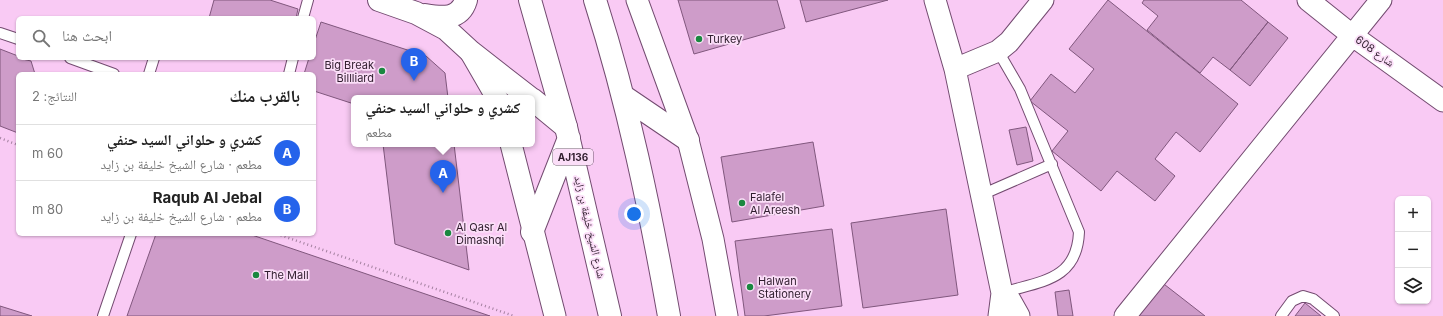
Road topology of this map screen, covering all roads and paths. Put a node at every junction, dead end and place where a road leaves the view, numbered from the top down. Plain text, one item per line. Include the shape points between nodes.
1 (308, 0) edge
2 (379, 0) edge
3 (466, 0) edge
4 (530, 0) edge
5 (595, 0) edge
6 (637, 0) edge
7 (935, 0) edge
8 (1043, 0) edge
9 (1308, 0) edge
10 (1381, 0) edge
11 (416, 13) junction
12 (304, 16) edge
13 (0, 33) edge
14 (1353, 36) junction
15 (16, 38) edge
16 (998, 51) junction
17 (471, 52) junction
18 (76, 60) edge
19 (153, 60) edge
20 (292, 60) edge
21 (955, 69) junction
22 (108, 72) edge
23 (150, 72) edge
24 (290, 72) edge
25 (495, 95) edge
26 (526, 95) edge
27 (623, 96) junction
28 (1443, 101) edge
29 (535, 103) edge
30 (568, 133) junction
31 (0, 139) edge
32 (688, 140) junction
33 (16, 143) edge
34 (513, 147) edge
35 (1052, 164) junction
36 (981, 195) junction
37 (532, 232) junction
38 (130, 236) edge
39 (282, 236) edge
40 (1002, 293) junction
41 (103, 316) edge
42 (514, 316) edge
43 (555, 316) edge
44 (610, 316) edge
45 (669, 316) edge
46 (727, 316) edge
47 (999, 316) edge
48 (1019, 316) edge
49 (1125, 316) edge
50 (1281, 316) edge
51 (1334, 316) edge

1 - 12 lane
2 - 11 main road
3 - 11 main road via 456,15 448,17
4 - 30 main road, شارع الشيخ خليفة بن زايد / AJ136
5 - 27 main road
6 - 32 street
7 - 21 street
8 - 16 street via 1009,42
9 - 14 street, شارع 608
10 - 14 street
11 - 17 main road via 446,29
13 - 15 lane
14 - 28 street, شارع 608
14 - 49 street
16 - 21 street
16 - 35 lane via 1020,89
17 - 25 street
17 - 26 main road
18 - 22 lane
19 - 23 lane
20 - 24 lane
21 - 36 street
27 - 32 main road
27 - 45 main road
29 - 30 main road
30 - 37 main road
30 - 44 main road, شارع الشيخ خليفة بن زايد / AJ136
31 - 33 path
32 - 46 street via 713,239
34 - 37 street
35 - 36 lane
35 - 40 lane via 1079,232 1078,247 1072,261 1062,273
36 - 40 street
37 - 43 street
38 - 41 lane
39 - 42 path
40 - 47 street
40 - 48 street via 1010,300
50 - 51 lane via 1292,301 1303,296 1313,299

